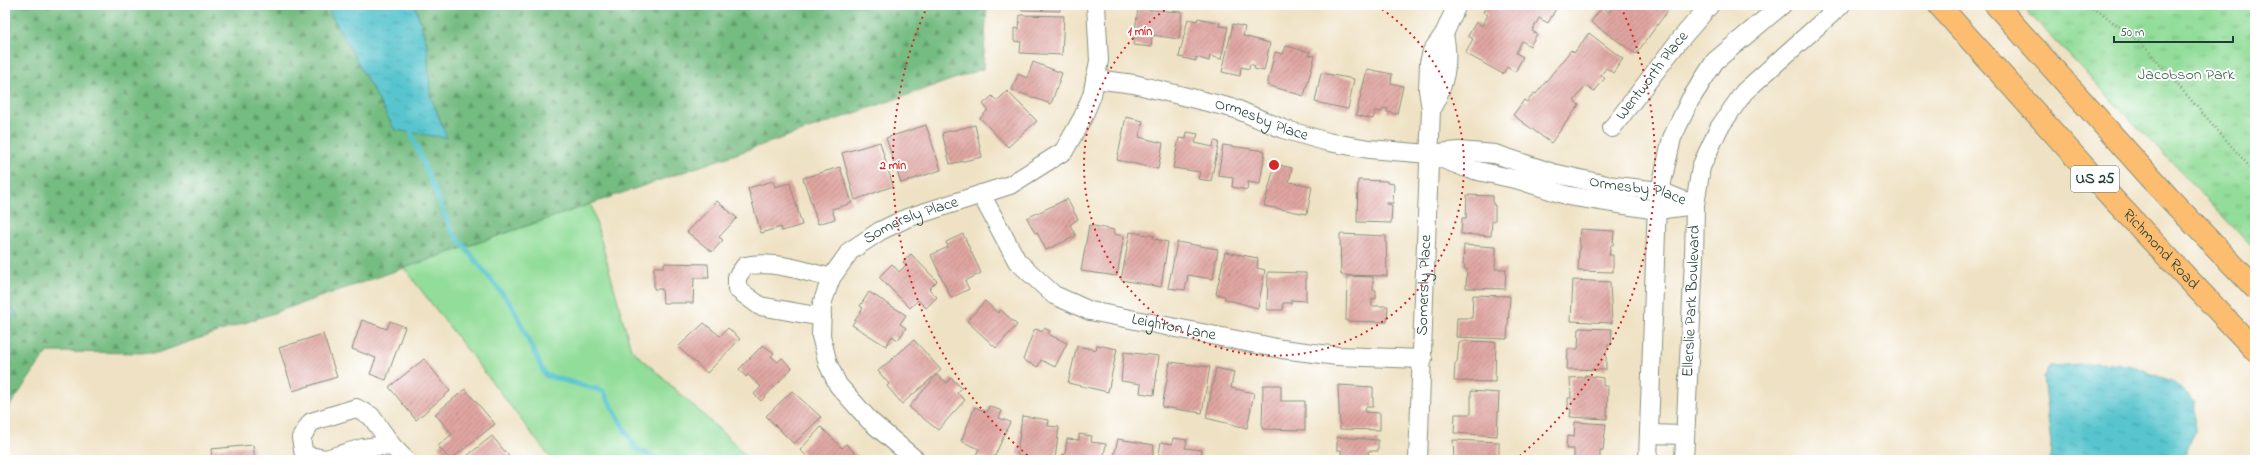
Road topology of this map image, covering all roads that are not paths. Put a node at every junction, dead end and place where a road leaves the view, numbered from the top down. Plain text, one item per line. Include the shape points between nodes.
1 (1096, 5) edge
2 (1457, 5) edge
3 (1710, 5) edge
4 (1782, 5) edge
5 (1841, 5) edge
6 (1939, 5) edge
7 (1996, 5) edge
8 (1095, 79) junction
9 (1612, 128) dead end
10 (1429, 154) junction
11 (1660, 191) junction
12 (981, 194) junction
13 (1695, 205) junction
14 (1657, 210) junction
15 (831, 278) junction
16 (2255, 288) edge
17 (822, 317) junction
18 (2255, 350) edge
19 (1423, 359) junction
20 (1649, 434) junction
21 (1685, 435) junction
22 (393, 447) junction
23 (406, 460) edge
24 (916, 460) edge
25 (1418, 460) edge
26 (1648, 460) edge
27 (1684, 460) edge

1 - 8 street, Somersly Place via 1099,61
2 - 10 street, Somersly Place via 1444,34 1448,52 1441,92 1431,109
3 - 9 street, Wentworth Place
4 - 11 street via 1715,61 1694,93 1672,138
5 - 13 street, Ellerslie Park Boulevard via 1744,92 1719,128 1701,167
6 - 18 highway, Richmond Road / US 25 via 2113,199
7 - 16 highway, US 25 via 2168,197
8 - 10 street, Ormesby Place via 1134,84 1236,109 1283,129 1328,142 1369,149
8 - 12 street, Somersly Place via 1083,117 1064,151 1010,185
10 - 11 street, Ormesby Place via 1459,150 1495,154 1553,173
10 - 14 street, Ormesby Place via 1469,169 1518,180 1569,196
10 - 19 street, Somersly Place
11 - 13 street, Ormesby Place
11 - 14 street
12 - 15 street, Somersly Place via 907,218 880,231 850,251
12 - 19 street, Leighton Lane via 1017,261 1054,295 1090,311 1282,349 1336,356
13 - 14 street, Ormesby Place
13 - 21 street, Ellerslie Park Boulevard
14 - 20 street
15 - 17 street, Somersly Place via 822,304
15 - 17 street via 780,265 757,263 745,266 737,277 737,289 760,306
17 - 24 street, Somersly Place via 821,336 828,364 838,385 870,421
19 - 25 street, Somersly Place
20 - 21 street
20 - 26 street
21 - 27 street, Ellerslie Park Boulevard
22 - 22 street via 371,416 356,408 311,422 301,438 304,455 326,459 363,448
22 - 23 street

